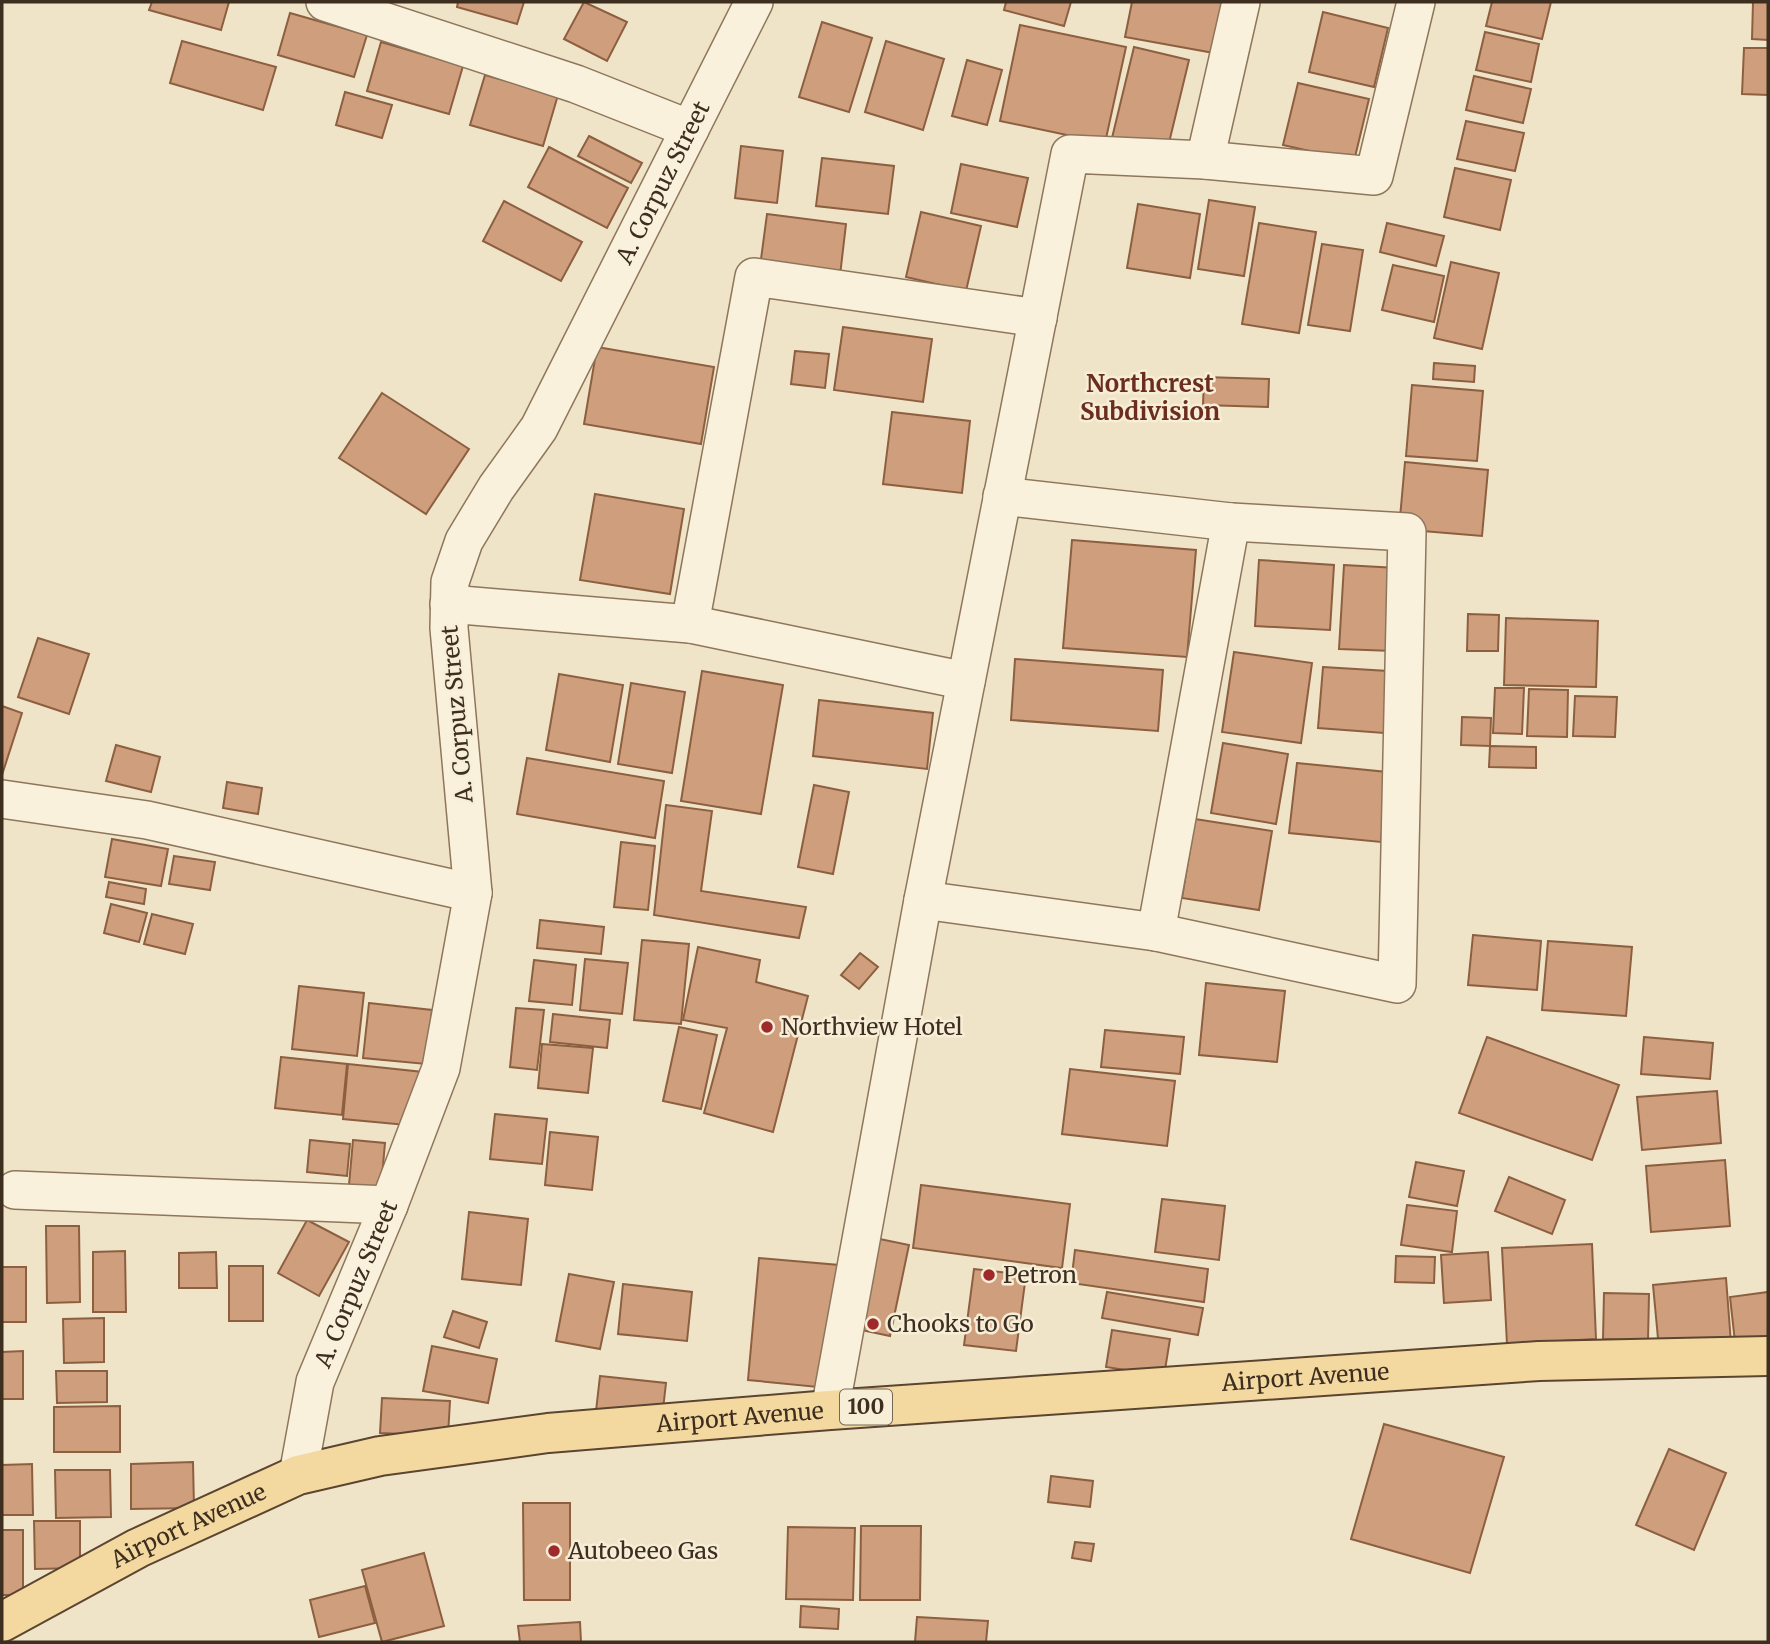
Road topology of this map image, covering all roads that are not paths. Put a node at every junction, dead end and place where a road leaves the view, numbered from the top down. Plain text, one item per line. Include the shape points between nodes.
1 (325, 2) edge
2 (754, 2) edge
3 (1241, 2) edge
4 (1416, 2) edge
5 (690, 129) junction
6 (1205, 160) junction
7 (1038, 318) junction
8 (1003, 496) junction
9 (1231, 522) junction
10 (449, 604) junction
11 (690, 624) junction
12 (966, 681) junction
13 (2, 799) edge
14 (473, 893) junction
15 (923, 900) junction
16 (1156, 932) junction
17 (15, 1190) dead end
18 (389, 1205) junction
19 (1768, 1356) edge
20 (830, 1410) junction
21 (298, 1475) junction
22 (2, 1622) edge

1 - 5 street via 576,84
2 - 5 street, A. Corpuz Street
3 - 6 street
4 - 6 street via 1374,176
5 - 10 street, A. Corpuz Street via 539,428 464,541 450,582
6 - 7 street via 1070,154
7 - 8 street
7 - 11 street via 754,277
8 - 9 street
8 - 12 street
9 - 16 street
9 - 16 street via 1407,531 1397,984
10 - 11 street
10 - 14 street, A. Corpuz Street
11 - 12 street
12 - 15 street
13 - 14 street via 148,820
14 - 18 street, A. Corpuz Street via 441,1069
15 - 16 street
15 - 20 street
17 - 18 street
18 - 21 street, A. Corpuz Street via 315,1382
19 - 20 main road, Airport Avenue / 100 via 1539,1360
20 - 21 main road, Airport Avenue / 100 via 548,1433 380,1456
21 - 22 main road, Airport Avenue / 100 via 138,1548

